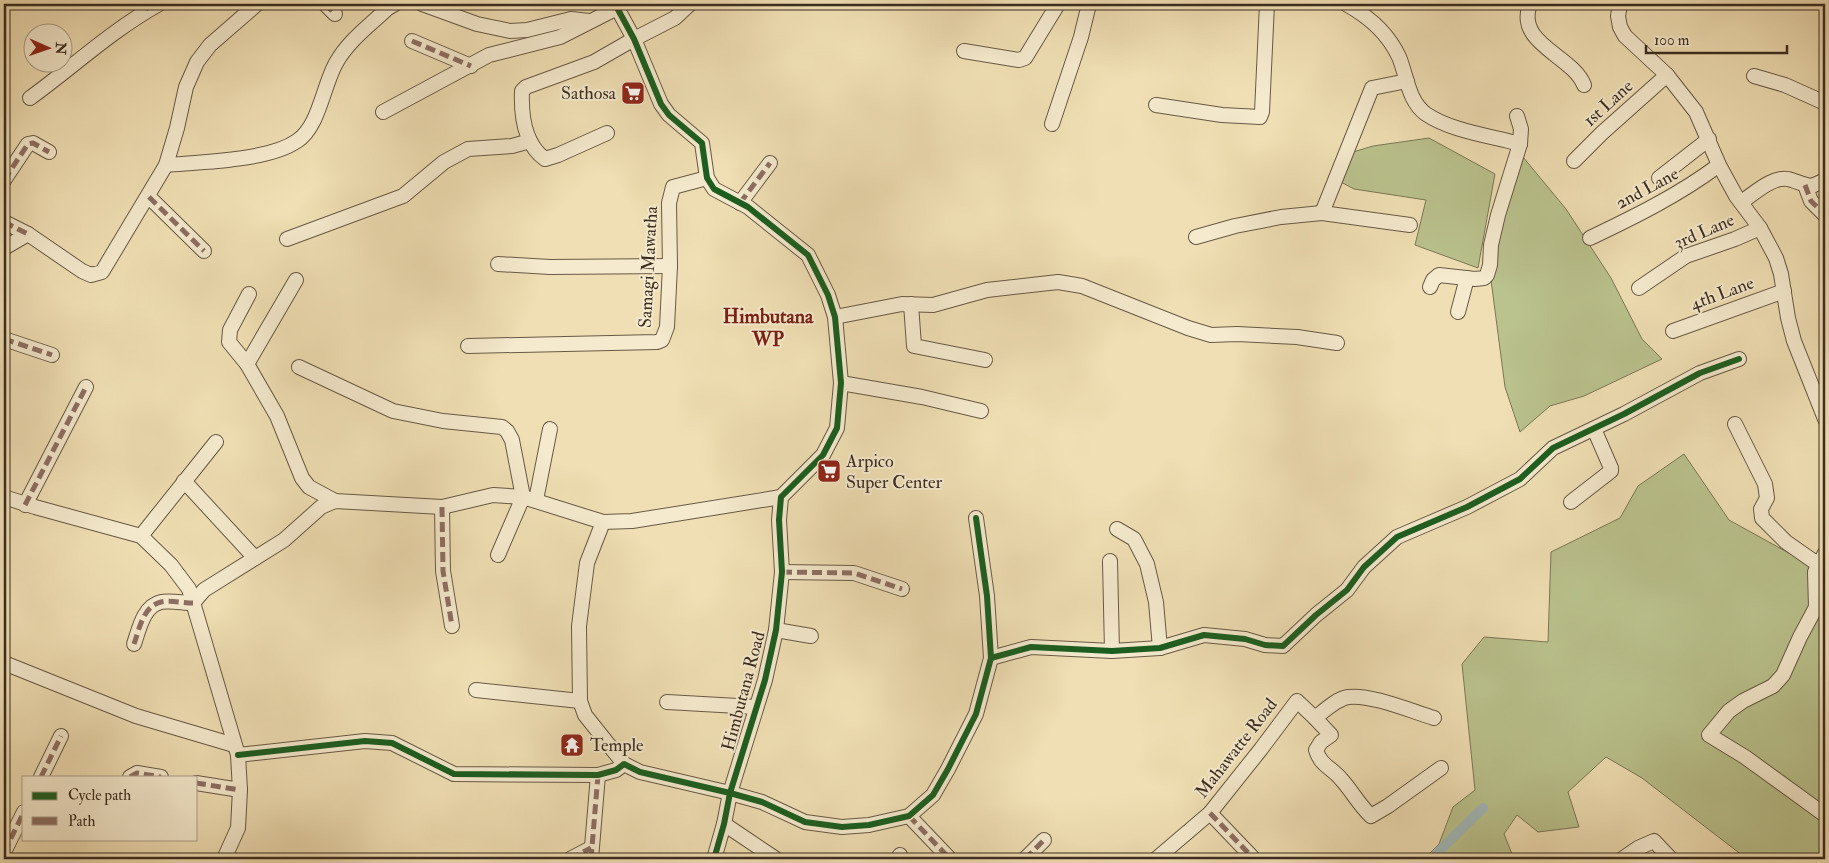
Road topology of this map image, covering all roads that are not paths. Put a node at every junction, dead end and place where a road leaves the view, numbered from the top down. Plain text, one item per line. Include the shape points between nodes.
1 (257, 4) edge
2 (395, 4) edge
3 (422, 4) edge
4 (690, 4) edge
5 (1058, 4) edge
6 (1089, 4) edge
7 (1267, 4) edge
8 (1346, 4) edge
9 (1530, 4) edge
10 (1620, 4) edge
11 (150, 6) edge
12 (616, 6) edge
13 (590, 21) junction
14 (634, 38) junction
15 (412, 41) dead end
16 (964, 51) dead end
17 (471, 66) junction
18 (1667, 75) junction
19 (1754, 76) dead end
20 (1407, 81) junction
21 (1584, 85) dead end
22 (30, 98) dead end
23 (1825, 104) edge
24 (1156, 105) dead end
25 (384, 112) dead end
26 (1517, 116) dead end
27 (1052, 124) dead end
28 (606, 133) dead end
29 (1709, 139) junction
30 (530, 141) junction
31 (1520, 144) junction
32 (49, 152) dead end
33 (1574, 161) dead end
34 (770, 163) dead end
35 (166, 166) junction
36 (1719, 166) junction
37 (707, 178) junction
38 (1659, 178) dead end
39 (4, 180) edge
40 (1825, 180) edge
41 (1805, 185) junction
42 (149, 197) junction
43 (1741, 202) junction
44 (740, 203) junction
45 (1322, 213) junction
46 (1825, 215) edge
47 (4, 222) edge
48 (1410, 225) dead end
49 (1760, 228) junction
50 (28, 234) junction
51 (1196, 236) dead end
52 (1590, 238) dead end
53 (287, 239) dead end
54 (4, 248) edge
55 (204, 251) dead end
56 (498, 264) dead end
57 (670, 266) junction
58 (1467, 278) junction
59 (296, 280) dead end
60 (1430, 286) dead end
61 (1640, 288) dead end
62 (1784, 291) junction
63 (248, 294) dead end
64 (911, 304) junction
65 (1458, 312) dead end
66 (835, 317) junction
67 (1673, 331) dead end
68 (4, 339) edge
69 (1337, 343) dead end
70 (468, 346) dead end
71 (52, 355) dead end
72 (1739, 359) dead end
73 (985, 360) dead end
74 (247, 364) junction
75 (299, 367) dead end
76 (841, 383) junction
77 (86, 387) dead end
78 (980, 411) dead end
79 (1825, 419) edge
80 (1735, 424) dead end
81 (1594, 428) junction
82 (550, 429) dead end
83 (216, 442) dead end
84 (184, 481) junction
85 (4, 497) edge
86 (781, 497) junction
87 (529, 499) junction
88 (335, 501) junction
89 (1571, 502) dead end
90 (25, 505) junction
91 (442, 506) junction
92 (976, 518) dead end
93 (603, 522) junction
94 (1117, 529) dead end
95 (141, 536) junction
96 (498, 555) dead end
97 (255, 558) junction
98 (1822, 559) edge
99 (1110, 561) dead end
100 (782, 572) junction
101 (902, 589) dead end
102 (193, 603) junction
103 (452, 626) dead end
104 (776, 630) junction
105 (811, 636) dead end
106 (134, 644) dead end
107 (1160, 648) junction
108 (1112, 651) junction
109 (991, 658) junction
110 (4, 663) edge
111 (476, 690) dead end
112 (580, 701) junction
113 (667, 702) dead end
114 (756, 707) junction
115 (1315, 718) junction
116 (1434, 718) dead end
117 (62, 736) dead end
118 (236, 750) junction
119 (624, 764) junction
120 (1441, 768) dead end
121 (598, 774) junction
122 (42, 776) edge
123 (132, 776) edge
124 (155, 776) edge
125 (198, 783) edge
126 (240, 790) junction
127 (730, 792) junction
128 (1210, 813) junction
129 (1825, 815) edge
130 (22, 816) edge
131 (909, 816) junction
132 (724, 824) junction
133 (1044, 840) dead end
134 (4, 852) edge
135 (591, 854) edge
136 (224, 859) edge
137 (570, 859) edge
138 (714, 859) edge
139 (776, 859) edge
140 (950, 859) edge
141 (1025, 859) edge
142 (1156, 859) edge
143 (1254, 859) edge
144 (1622, 859) edge
145 (1671, 859) edge

1 - 35 street via 210,45 197,62 186,87
2 - 35 street via 347,46 335,64 309,130 298,141 282,149 241,159
3 - 13 street via 477,24 510,31 571,19
4 - 14 street via 675,18
5 - 16 street via 1025,58 1019,60
6 - 27 street via 1082,37
7 - 24 street via 1260,117
8 - 20 street via 1386,35 1398,55
9 - 21 street via 1528,25 1538,41 1575,70
10 - 18 street via 1618,23 1626,36
11 - 22 street
12 - 13 street
12 - 14 street
13 - 17 street via 560,37 489,54
14 - 30 street via 594,62 526,87 522,91 521,115
14 - 37 street via 661,104 702,143
15 - 17 street
17 - 25 street
18 - 29 street via 1696,112
18 - 33 street, 1st Lane
19 - 23 street via 1785,85
20 - 31 street via 1413,100 1425,113 1445,124
20 - 45 street via 1372,88
26 - 31 street via 1521,129
28 - 30 street via 545,159
29 - 36 street
29 - 38 street
30 - 53 street via 512,146 468,149 444,162 403,196
31 - 58 street via 1490,245 1487,275 1484,278
32 - 39 street via 34,143 28,144
34 - 44 street
35 - 42 street
36 - 43 street
36 - 52 street, 2nd Lane via 1674,195
37 - 44 street via 714,190
37 - 57 street, Samagi Mawatha via 673,187 669,204
40 - 41 street via 1812,186
41 - 43 street via 1782,179
41 - 46 street via 1811,201
42 - 50 street via 102,272 96,275 82,271
42 - 55 street
43 - 49 street
44 - 66 street via 808,255
45 - 48 street
45 - 51 street via 1282,217
47 - 50 street
49 - 61 street, 3rd Lane via 1686,256
49 - 62 street via 1776,258
50 - 54 street
56 - 57 street via 550,268
57 - 70 street, Samagi Mawatha via 668,327 658,342
58 - 60 street via 1439,275
58 - 65 street
59 - 74 street
62 - 67 street, 4th Lane
62 - 79 street via 1794,341
63 - 74 street via 230,330 229,342
64 - 66 street
64 - 69 street via 933,304 987,290 1058,282 1082,286 1211,335 1297,337
64 - 73 street via 914,346
66 - 76 street
68 - 71 street
72 - 81 street via 1700,373
74 - 88 street via 277,416 302,478 309,486
75 - 87 street via 393,411 443,421 502,427 512,440
76 - 78 street
76 - 86 street via 836,428 823,455
77 - 90 street
80 - 98 street via 1765,484 1767,498 1761,509 1762,518 1786,542
81 - 89 street via 1611,471
81 - 107 street via 1553,448 1520,479 1468,507 1397,537 1364,567 1347,590 1283,646 1204,635
82 - 87 street
83 - 84 street
84 - 95 street
84 - 97 street
85 - 90 street
86 - 93 street via 632,521
86 - 100 street, Himbutana Road
87 - 91 street via 493,495
87 - 93 street
87 - 96 street
88 - 91 street
88 - 97 street via 320,507 284,540
90 - 95 street
91 - 103 street via 443,571
92 - 109 street via 987,596
93 - 112 street via 587,563 578,626
94 - 107 street via 1134,539 1147,564 1156,602
95 - 102 street via 171,565 189,589
97 - 102 street via 204,590
98 - 129 street via 1815,572 1816,607 1783,675 1773,686 1729,711 1709,735
99 - 108 street
100 - 101 street via 854,573
100 - 104 street, Himbutana Road
102 - 106 street via 160,602 152,606 145,613
102 - 118 street
104 - 105 street
104 - 114 street, Himbutana Road
107 - 108 street
108 - 109 street via 1031,647
109 - 131 street via 976,714 948,769 933,795
110 - 118 street via 136,716
111 - 112 street
112 - 119 street via 585,714
113 - 114 street
114 - 127 street, Himbutana Road
115 - 116 street via 1346,697 1368,698
115 - 120 street via 1331,735 1321,742 1317,755 1340,777 1371,816
115 - 128 street, Mahawatte Road via 1297,701
117 - 122 street
118 - 121 street via 365,741 392,743 454,774
118 - 126 street
119 - 121 street via 616,770
119 - 127 street via 640,772
121 - 135 street
123 - 124 street via 137,773
125 - 126 street
126 - 136 street via 238,828
127 - 131 street via 762,802 805,822 833,826 869,825
127 - 132 street, Himbutana Road
128 - 142 street, Mahawatte Road
128 - 143 street
130 - 134 street
131 - 140 street
132 - 138 street, Himbutana Road
132 - 139 street
133 - 141 street
135 - 137 street
144 - 145 street via 1654,841

